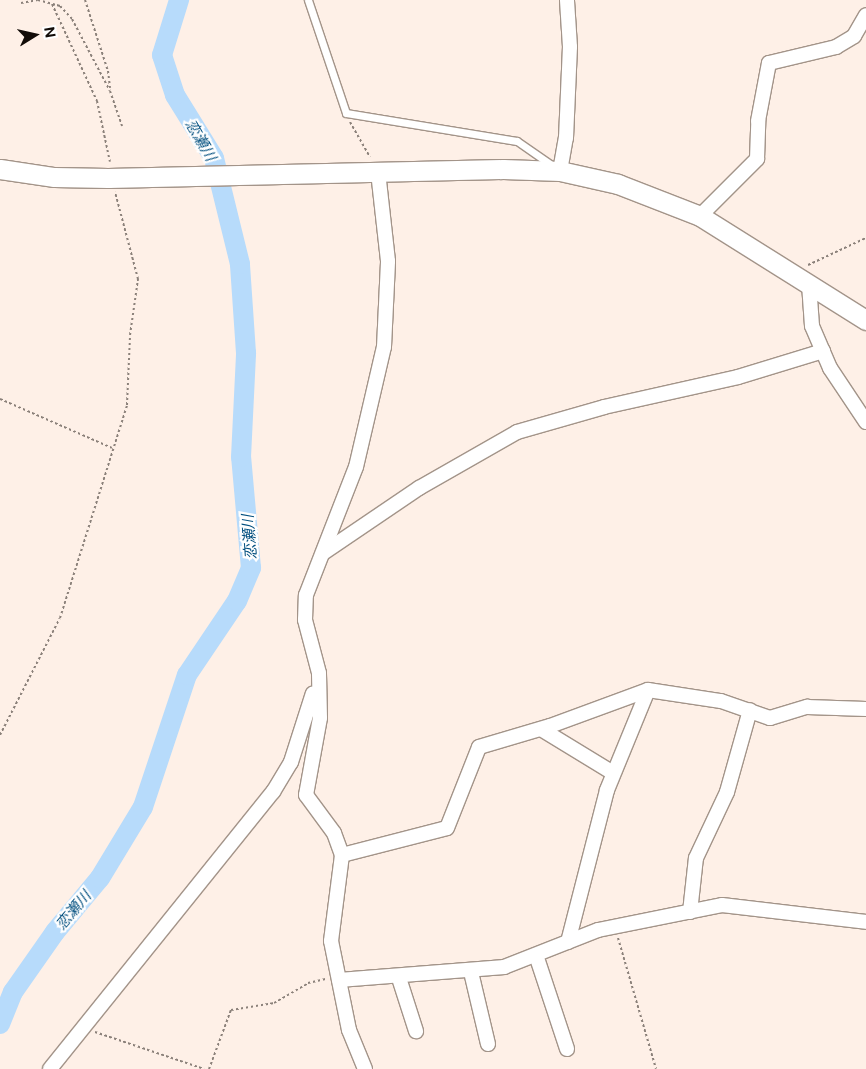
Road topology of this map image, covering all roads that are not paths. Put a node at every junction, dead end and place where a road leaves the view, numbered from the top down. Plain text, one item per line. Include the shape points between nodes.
1 (308, 0) edge
2 (567, 0) edge
3 (866, 16) edge
4 (0, 169) edge
5 (560, 171) junction
6 (378, 172) junction
7 (700, 216) junction
8 (809, 284) junction
9 (866, 320) edge
10 (823, 351) junction
11 (866, 422) edge
12 (323, 553) junction
13 (319, 673) junction
14 (648, 690) junction
15 (750, 710) junction
16 (866, 710) edge
17 (541, 729) junction
18 (613, 773) junction
19 (342, 855) junction
20 (690, 912) junction
21 (866, 922) edge
22 (568, 942) junction
23 (536, 954) junction
24 (471, 972) junction
25 (399, 978) junction
26 (339, 980) junction
27 (416, 1031) dead end
28 (488, 1044) dead end
29 (567, 1049) dead end
30 (50, 1069) edge
31 (365, 1069) edge

1 - 5 lane via 346,114 517,141
2 - 5 street via 570,47 566,138
3 - 7 street via 854,36 836,47 769,63 758,121 757,159
4 - 6 street via 54,177
5 - 6 street
5 - 7 street via 618,184
6 - 12 street via 388,262 384,347 356,467
7 - 8 street
8 - 9 street
8 - 10 street via 812,326
10 - 11 street
10 - 12 street via 738,377 604,407 517,432 419,488
12 - 13 street via 306,595 305,620
13 - 19 street via 320,718 306,795 334,833
13 - 30 street via 311,710 291,762 273,792
14 - 15 street via 673,691
14 - 17 street
14 - 18 street
15 - 16 street via 770,718 808,707
15 - 20 street via 727,792 696,858
17 - 18 street
17 - 19 street via 478,747 447,828
18 - 22 street
19 - 26 street via 330,940
20 - 21 street via 722,905
20 - 22 street via 598,930
22 - 23 street
23 - 24 street via 504,967
23 - 29 street
24 - 25 street
24 - 28 street
25 - 26 street
25 - 27 street
26 - 31 street via 348,1030

